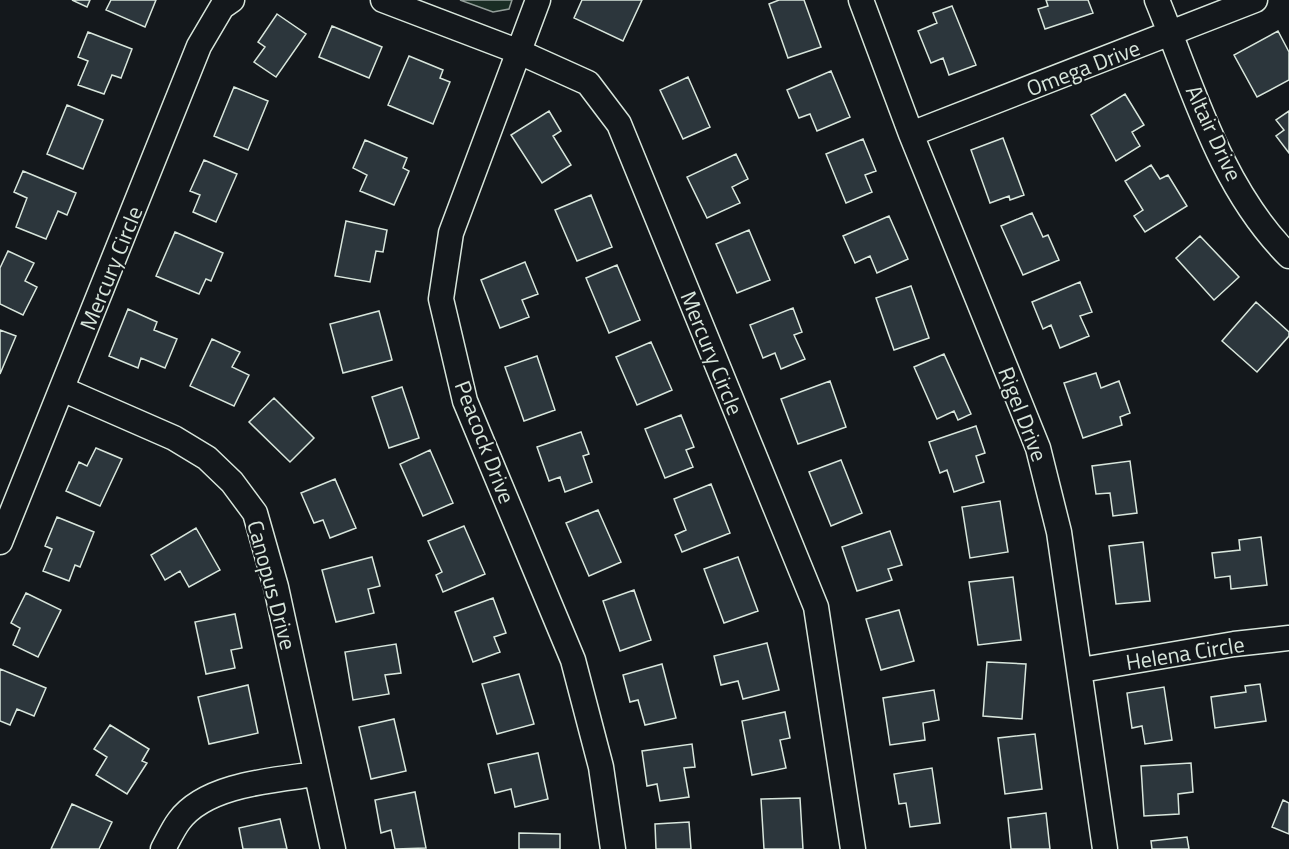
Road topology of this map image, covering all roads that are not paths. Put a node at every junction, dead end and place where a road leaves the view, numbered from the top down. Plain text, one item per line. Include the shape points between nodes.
1 (232, 0) edge
2 (383, 0) edge
3 (538, 0) edge
4 (861, 0) edge
5 (1157, 0) edge
6 (1255, 0) edge
7 (1171, 34) junction
8 (517, 51) junction
9 (911, 134) junction
10 (1289, 256) edge
11 (62, 389) junction
12 (0, 542) edge
13 (1289, 638) edge
14 (1081, 670) junction
15 (316, 774) junction
16 (163, 849) edge
17 (333, 849) edge
18 (613, 849) edge
19 (853, 849) edge
20 (1105, 849) edge

1 - 11 street, Mercury Circle via 222,7 199,46
2 - 8 street, Mercury Circle
3 - 8 street, Peacock Drive
4 - 9 street, Rigel Drive
5 - 7 street, Altair Drive
6 - 7 street, Omega Drive
7 - 9 street, Omega Drive
7 - 10 street, Altair Drive via 1219,155 1244,198
8 - 18 street, Peacock Drive via 451,233 441,299 465,401 573,660 601,767
8 - 19 street, Mercury Circle via 588,83 619,124 816,606
9 - 14 street, Rigel Drive via 1038,448 1059,532
11 - 12 street, Mercury Circle
11 - 15 street, Canopus Drive via 174,438 207,458 232,482 255,513 276,587
13 - 14 street, Helena Circle
14 - 20 street, Rigel Drive
15 - 16 street via 242,785 211,797 180,819
15 - 17 street, Canopus Drive

